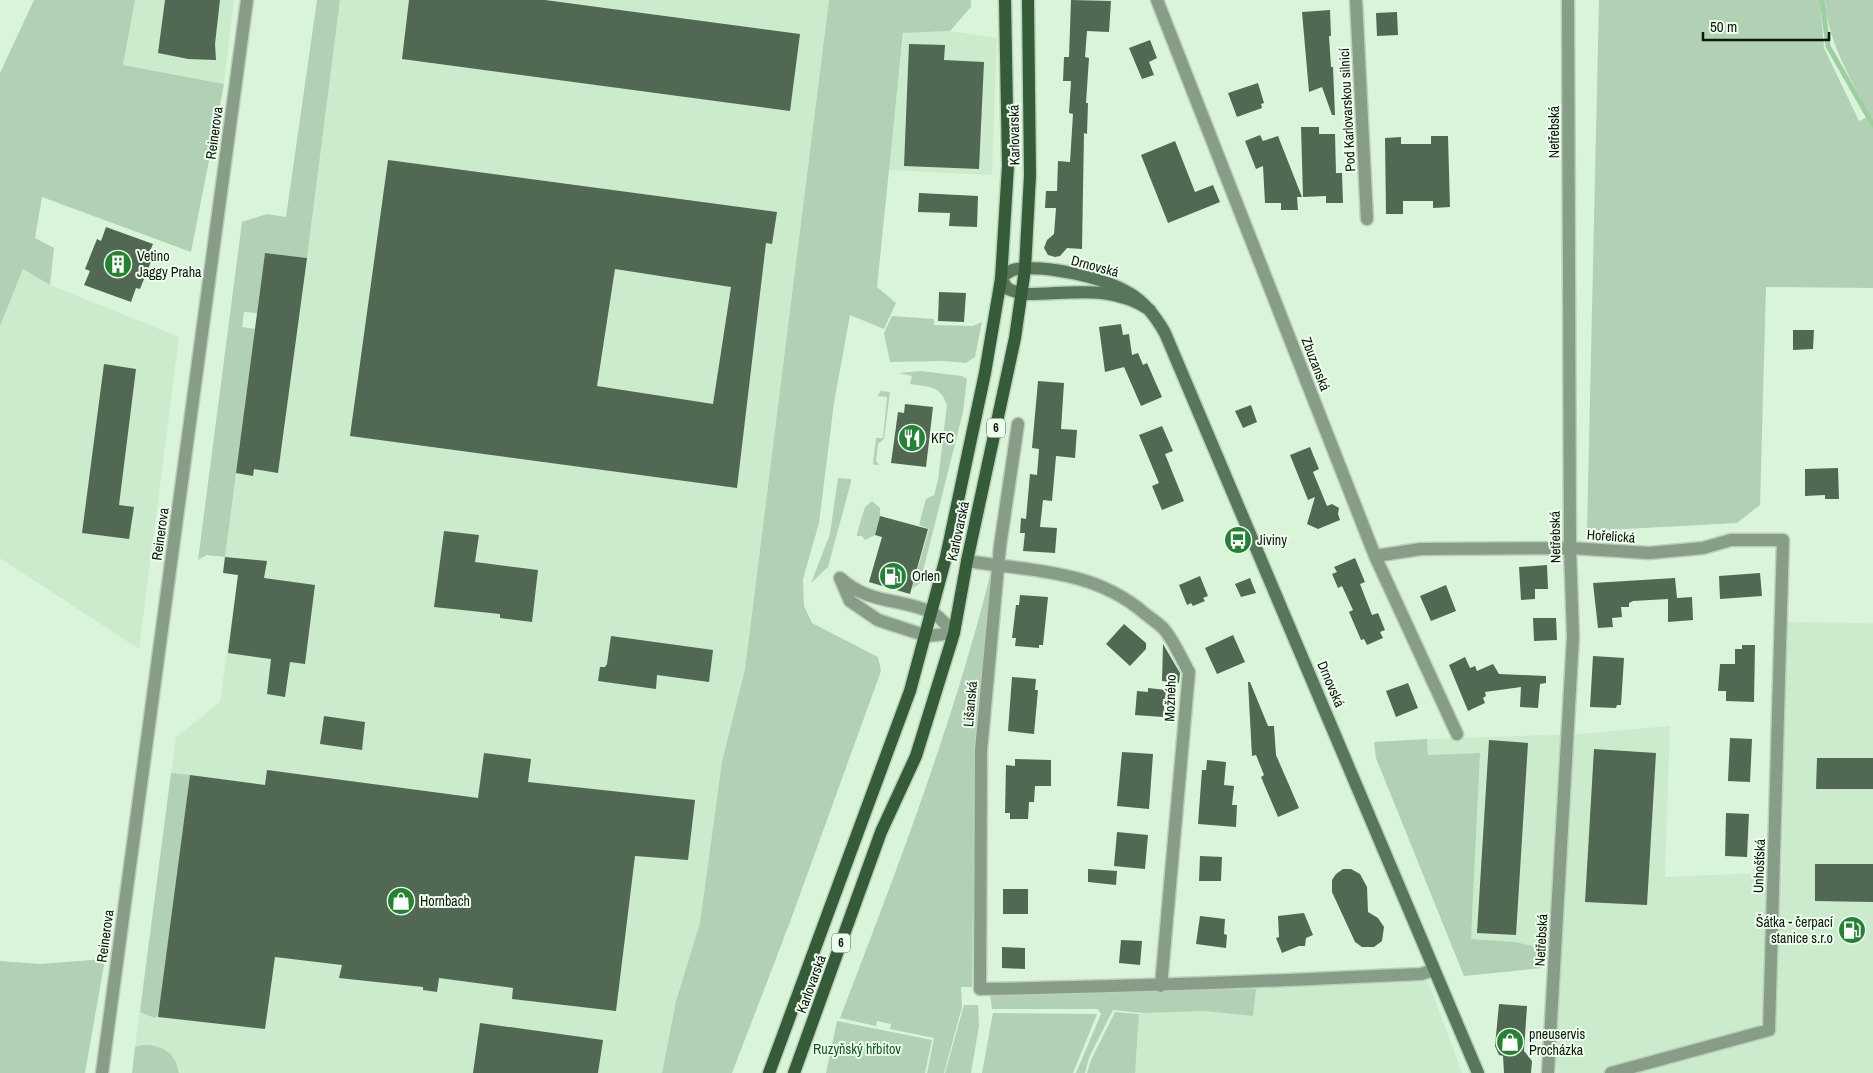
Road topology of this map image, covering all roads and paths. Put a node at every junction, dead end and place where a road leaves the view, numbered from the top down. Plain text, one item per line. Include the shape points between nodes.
1 (247, 0) edge
2 (1005, 0) edge
3 (1028, 0) edge
4 (1157, 0) edge
5 (1356, 0) edge
6 (1568, 0) edge
7 (1367, 219) dead end
8 (1025, 269) junction
9 (1001, 279) junction
10 (1022, 294) junction
11 (1150, 310) junction
12 (1018, 424) dead end
13 (1784, 540) joint
14 (1570, 548) junction
15 (1375, 556) junction
16 (967, 561) junction
17 (998, 565) junction
18 (932, 613) junction
19 (954, 633) junction
20 (926, 636) junction
21 (1457, 734) dead end
22 (1434, 970) junction
23 (1161, 986) junction
24 (102, 1073) edge
25 (770, 1073) edge
26 (794, 1073) edge
27 (1478, 1073) edge
28 (1548, 1073) edge
29 (1611, 1073) edge

1 - 24 street, Reinerova
2 - 9 main road, Karlovarská / 6 via 1008,166
3 - 8 main road, Karlovarská / 6 via 1030,176
4 - 15 street, Zbuzanská
5 - 7 street, Pod Karlovarskou silnicí
6 - 14 street, Netřebská
8 - 9 main road via 1011,271
8 - 10 main road, Karlovarská / 6
8 - 11 main road, Drnovská via 1060,272 1105,282 1131,294
9 - 10 main road via 1008,289
9 - 18 main road, Karlovarská / 6 via 980,402
10 - 11 main road, Drnovská via 1111,293 1129,298
10 - 16 main road, Karlovarská / 6
11 - 22 main road, Drnovská via 1174,349
12 - 17 street, Lišanská
13 - 14 street, Hořelická via 1731,540 1703,548 1649,553
13 - 29 street, Unhošťská via 1769,1030
14 - 15 street, Hořelická via 1421,549
14 - 28 street, Netřebská via 1573,637
15 - 21 street, Zbuzanská
16 - 17 street, Možného
16 - 19 main road, Karlovarská / 6
17 - 23 street, Možného via 1081,578 1110,590 1164,629 1189,672
17 - 23 street, Lišanská via 981,750 980,988
18 - 19 street
18 - 20 main road, Karlovarská / 6
18 - 20 street via 874,598 840,578 850,601 864,612
19 - 20 street
19 - 26 main road, Karlovarská / 6 via 916,756 881,832
20 - 25 main road, Karlovarská / 6 via 892,743
22 - 23 street via 1421,974
22 - 27 main road, Drnovská

